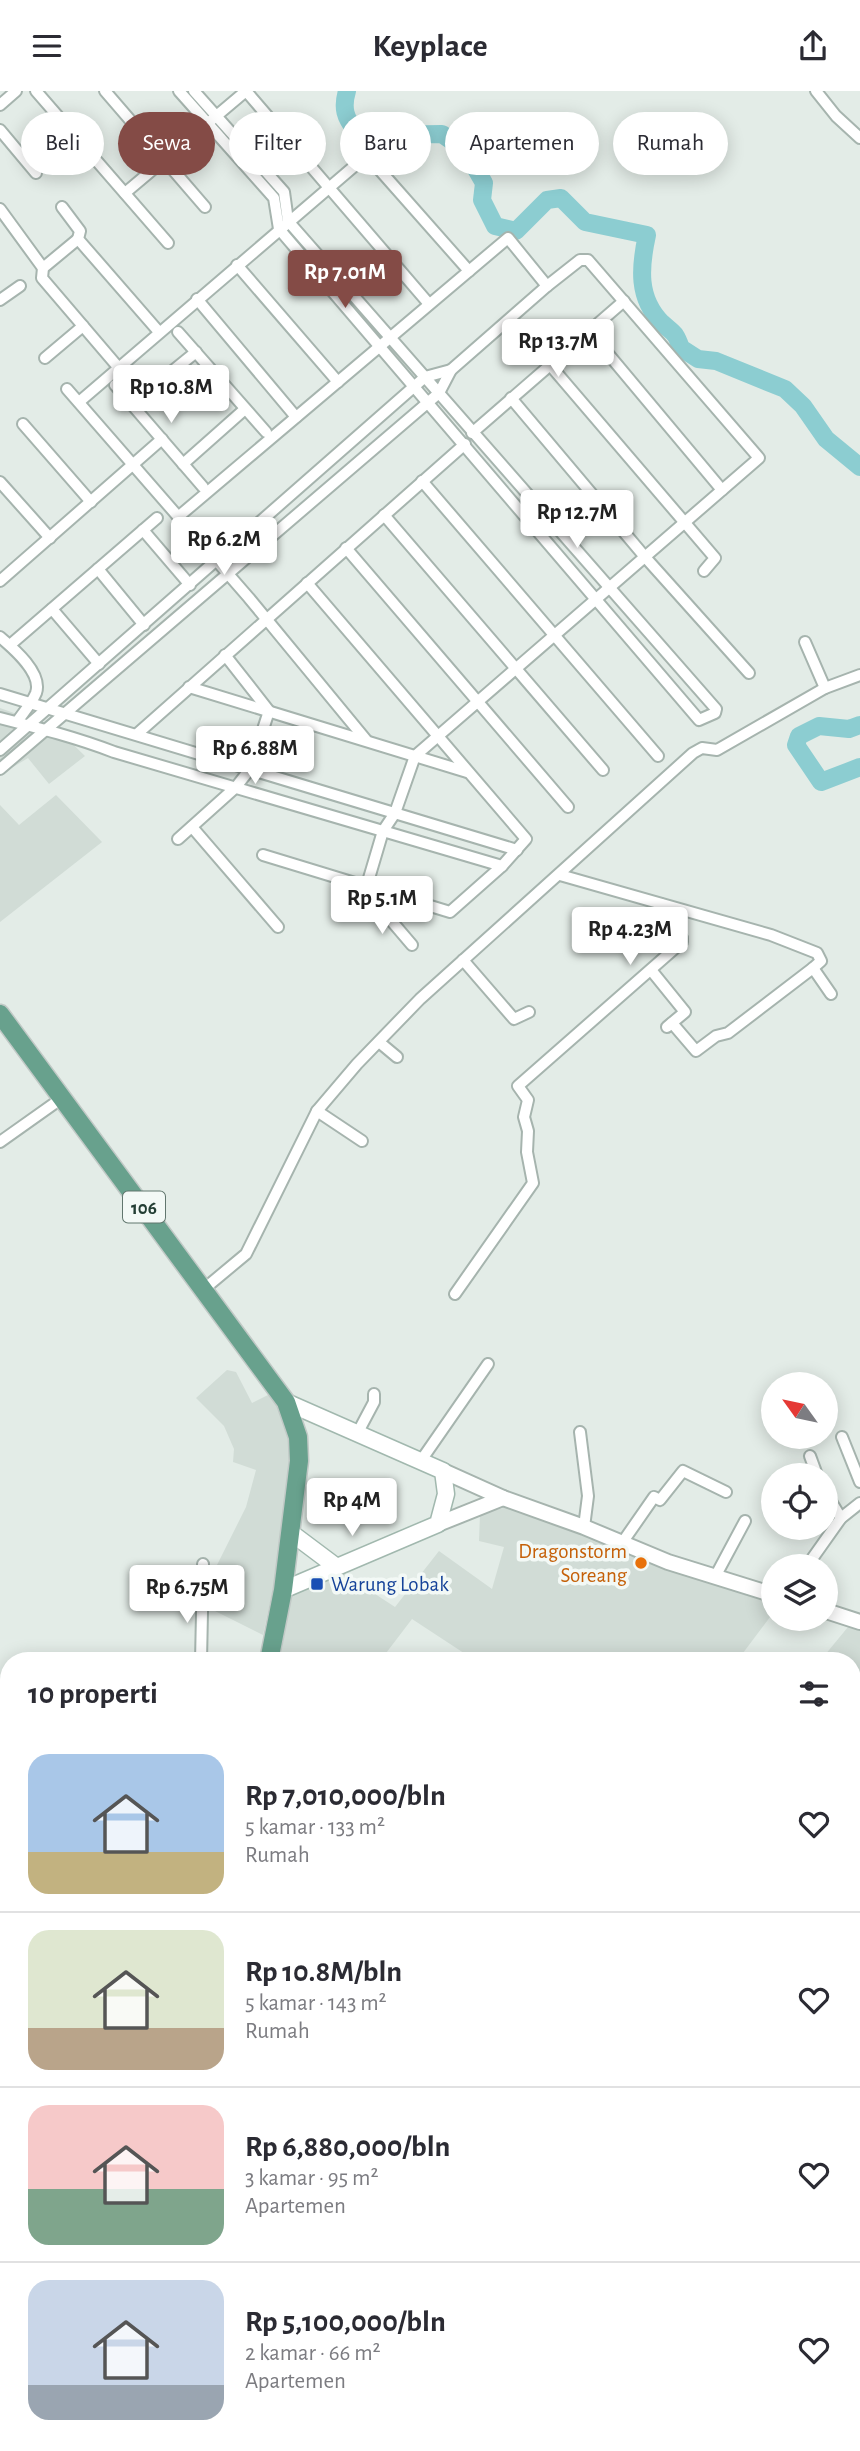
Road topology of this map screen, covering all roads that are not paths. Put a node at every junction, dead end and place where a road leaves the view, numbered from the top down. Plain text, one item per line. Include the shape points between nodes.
1 (16, 91) edge
2 (36, 91) edge
3 (105, 91) edge
4 (179, 91) edge
5 (194, 91) edge
6 (816, 91) edge
7 (250, 92) edge
8 (0, 105) edge
9 (123, 112) edge
10 (203, 112) edge
11 (207, 112) edge
12 (215, 116) edge
13 (215, 123) edge
14 (215, 124) edge
15 (0, 129) edge
16 (860, 138) edge
17 (21, 155) edge
18 (146, 175) edge
19 (178, 175) edge
20 (328, 187) junction
21 (125, 194) junction
22 (62, 207) dead end
23 (205, 207) dead end
24 (0, 209) edge
25 (288, 221) junction
26 (279, 229) junction
27 (78, 239) junction
28 (168, 243) dead end
29 (237, 265) junction
30 (43, 268) junction
31 (469, 271) junction
32 (20, 286) dead end
33 (547, 286) junction
34 (197, 299) junction
35 (0, 300) edge
36 (624, 301) junction
37 (429, 304) junction
38 (83, 326) junction
39 (589, 331) junction
40 (159, 332) junction
41 (178, 332) dead end
42 (385, 341) junction
43 (196, 352) junction
44 (45, 358) dead end
45 (550, 365) junction
46 (118, 367) junction
47 (451, 370) junction
48 (425, 377) junction
49 (338, 382) junction
50 (115, 385) dead end
51 (416, 386) junction
52 (66, 389) dead end
53 (439, 393) junction
54 (401, 398) junction
55 (511, 398) junction
56 (79, 401) junction
57 (429, 401) junction
58 (132, 404) junction
59 (245, 409) junction
60 (414, 414) junction
61 (296, 417) junction
62 (23, 424) dead end
63 (266, 432) dead end
64 (472, 433) junction
65 (162, 439) junction
66 (465, 444) junction
67 (183, 464) junction
68 (135, 465) junction
69 (422, 481) junction
70 (0, 482) edge
71 (203, 487) dead end
72 (722, 490) junction
73 (91, 502) junction
74 (384, 515) junction
75 (178, 517) junction
76 (157, 518) dead end
77 (685, 522) junction
78 (143, 530) junction
79 (50, 538) junction
80 (346, 548) junction
81 (645, 557) junction
82 (217, 562) junction
83 (98, 569) junction
84 (704, 571) dead end
85 (226, 573) junction
86 (0, 581) edge
87 (307, 583) junction
88 (190, 585) junction
89 (610, 589) junction
90 (598, 599) junction
91 (51, 609) junction
92 (266, 619) junction
93 (144, 625) junction
94 (0, 637) edge
95 (556, 637) junction
96 (805, 642) dead end
97 (10, 645) junction
98 (225, 655) junction
99 (99, 664) junction
100 (516, 669) junction
101 (749, 673) dead end
102 (860, 675) edge
103 (188, 687) junction
104 (825, 688) junction
105 (0, 694) edge
106 (31, 701) junction
107 (478, 701) junction
108 (49, 706) junction
109 (269, 711) junction
110 (66, 712) junction
111 (0, 718) edge
112 (22, 724) junction
113 (45, 730) junction
114 (137, 734) junction
115 (439, 735) junction
116 (366, 740) junction
117 (0, 750) edge
118 (415, 756) junction
119 (658, 756) dead end
120 (0, 769) edge
121 (250, 769) junction
122 (603, 770) dead end
123 (469, 772) junction
124 (236, 787) junction
125 (568, 807) dead end
126 (396, 813) junction
127 (192, 827) junction
128 (383, 831) junction
129 (178, 839) dead end
130 (517, 850) junction
131 (263, 855) dead end
132 (502, 866) junction
133 (560, 875) junction
134 (367, 885) junction
135 (661, 904) junction
136 (278, 927) dead end
137 (412, 945) dead end
138 (463, 960) junction
139 (813, 968) junction
140 (651, 970) junction
141 (831, 994) dead end
142 (529, 1012) dead end
143 (0, 1014) edge
144 (379, 1042) junction
145 (397, 1057) dead end
146 (62, 1098) junction
147 (317, 1111) junction
148 (362, 1141) dead end
149 (0, 1142) edge
150 (204, 1289) junction
151 (455, 1294) dead end
152 (488, 1363) dead end
153 (374, 1394) dead end
154 (286, 1402) junction
155 (312, 1413) junction
156 (295, 1427) junction
157 (580, 1432) dead end
158 (357, 1434) junction
159 (842, 1437) dead end
160 (810, 1456) dead end
161 (420, 1462) junction
162 (813, 1463) edge
163 (443, 1471) junction
164 (860, 1482) edge
165 (726, 1492) dead end
166 (503, 1498) junction
167 (860, 1503) edge
168 (838, 1513) edge
169 (841, 1518) junction
170 (745, 1521) dead end
171 (438, 1524) junction
172 (584, 1527) junction
173 (290, 1532) junction
174 (622, 1543) junction
175 (816, 1554) edge
176 (203, 1564) dead end
177 (334, 1565) junction
178 (715, 1577) junction
179 (283, 1590) junction
180 (761, 1591) edge
181 (838, 1614) edge
182 (859, 1620) edge
183 (201, 1652) edge
184 (271, 1652) edge

1 - 8 street
2 - 21 street
3 - 9 street
4 - 10 street
5 - 11 street
6 - 16 street
7 - 12 street via 243,92
7 - 20 street
13 - 25 street via 284,192
14 - 26 street via 274,198
15 - 17 street
18 - 21 street
19 - 23 street
20 - 25 street
20 - 31 street via 367,157
20 - 37 street
21 - 28 street
22 - 27 street via 80,231
24 - 30 street
25 - 26 street
25 - 42 street
26 - 29 street
26 - 42 street
27 - 30 street
27 - 40 street
29 - 34 street
29 - 49 street
30 - 38 street via 43,280
31 - 33 street via 509,238
31 - 37 street
32 - 35 street
33 - 36 street via 584,259
33 - 47 street
34 - 40 street
34 - 61 street
36 - 39 street
36 - 72 street via 759,458
37 - 42 street
38 - 44 street
38 - 46 street
39 - 45 street
39 - 72 street
40 - 46 street
41 - 43 street
42 - 48 street
42 - 49 street
42 - 51 street
43 - 58 street
43 - 59 street
45 - 55 street
45 - 77 street
46 - 56 street
47 - 48 street
47 - 53 street
48 - 51 street
48 - 53 street
49 - 61 street
50 - 58 street
51 - 54 street
51 - 57 street
52 - 56 street
53 - 57 street
53 - 64 street
54 - 60 street
54 - 82 street
55 - 64 street
55 - 81 street
56 - 68 street
57 - 60 street
57 - 66 street
58 - 65 street
59 - 63 street
59 - 67 street
60 - 85 street
61 - 75 street
62 - 73 street
64 - 89 street
65 - 67 street
65 - 68 street
66 - 69 street
66 - 90 street
67 - 71 street
68 - 73 street
68 - 75 street
69 - 74 street
69 - 95 street
70 - 79 street
72 - 77 street
73 - 79 street
74 - 80 street
74 - 100 street
75 - 82 street
76 - 78 street
77 - 81 street
77 - 84 street via 715,558
78 - 83 street
78 - 88 street
79 - 86 street
80 - 87 street
80 - 107 street
81 - 89 street
81 - 101 street
82 - 85 street
82 - 88 street
83 - 91 street
83 - 93 street
85 - 92 street
85 - 110 street
87 - 92 street
87 - 115 street
88 - 93 street
89 - 90 street
89 - 90 street via 715,713 699,720
90 - 95 street
91 - 97 street
91 - 99 street
92 - 98 street
92 - 116 street
93 - 99 street
94 - 97 street
95 - 100 street
95 - 119 street
96 - 104 street
97 - 106 street via 38,684
98 - 103 street
98 - 109 street
99 - 108 street
100 - 107 street
100 - 122 street
102 - 104 street
103 - 109 street
103 - 114 street
104 - 133 street via 717,750 702,748 693,753
105 - 106 street
106 - 108 street
106 - 112 street
107 - 115 street
107 - 125 street
108 - 110 street
108 - 112 street
109 - 116 street
109 - 121 street
110 - 113 street
110 - 114 street
111 - 112 street
112 - 113 street
112 - 117 street
113 - 120 street
113 - 124 street
114 - 121 street
115 - 118 street
115 - 123 street
116 - 118 street
118 - 123 street
118 - 126 street
121 - 124 street
121 - 126 street
123 - 130 street via 525,837
124 - 127 street
124 - 128 street
126 - 128 street
126 - 130 street
127 - 129 street
127 - 136 street
128 - 132 street
128 - 134 street
130 - 132 street
131 - 134 street
132 - 134 street via 450,912
133 - 135 street
133 - 138 street
134 - 137 street
135 - 139 street via 817,953 821,961
135 - 140 street via 683,940
138 - 142 street via 514,1020
138 - 144 street
139 - 140 street via 728,1033 696,1051 670,1025 685,1012
139 - 141 street
140 - 151 street via 519,1086 528,1100 524,1117 533,1183
143 - 146 main road, 106
144 - 145 street
144 - 147 street
146 - 149 street
146 - 150 main road, 106
147 - 148 street
147 - 150 street via 256,1239 238,1262
150 - 154 main road, 106
152 - 161 street
153 - 158 street
154 - 155 main road
154 - 156 main road, 106
155 - 156 main road via 299,1419
155 - 158 main road
156 - 173 main road, 106 via 299,1461
157 - 172 street via 588,1496
158 - 161 main road
159 - 164 street
160 - 162 street
161 - 163 main road
163 - 166 street
163 - 171 main road via 446,1494
165 - 174 street via 683,1471 660,1500 654,1497
166 - 171 street
166 - 172 street
167 - 169 street
168 - 169 street
169 - 175 street
170 - 178 street
171 - 177 main road
172 - 174 street
173 - 177 main road
173 - 179 main road, 106
174 - 178 street
176 - 183 street
177 - 179 main road
178 - 180 street
179 - 184 main road, 106
181 - 182 street

